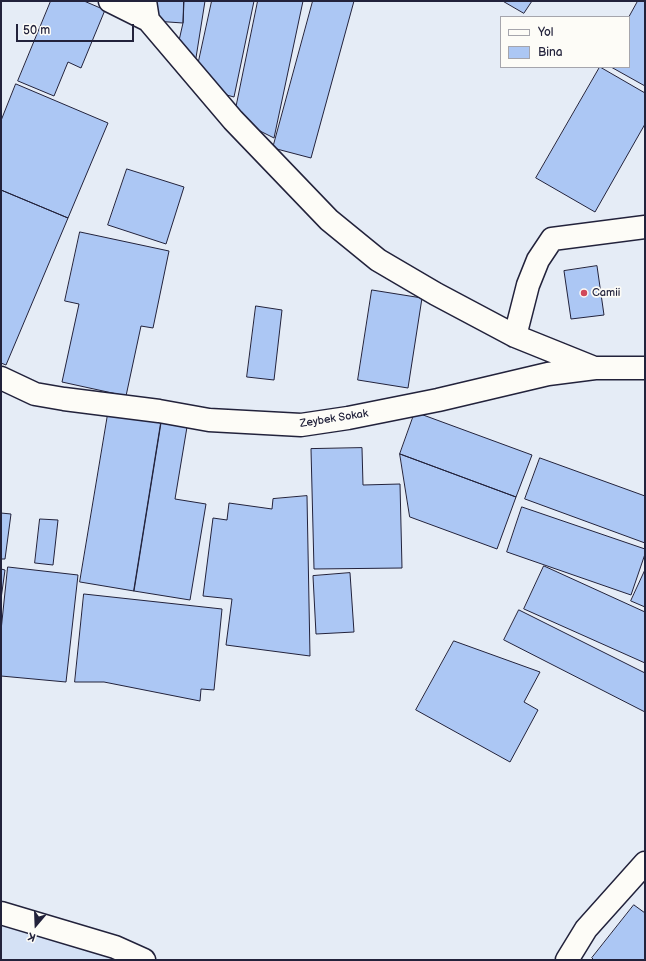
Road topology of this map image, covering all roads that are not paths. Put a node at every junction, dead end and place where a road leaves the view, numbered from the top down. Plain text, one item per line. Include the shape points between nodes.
1 (110, 1) edge
2 (146, 11) edge
3 (645, 228) edge
4 (515, 336) junction
5 (595, 368) junction
6 (645, 368) edge
7 (1, 378) edge
8 (645, 863) edge
9 (1, 913) edge
10 (144, 960) edge
11 (567, 960) edge

1 - 2 street
2 - 4 street via 233,120 329,220 378,260
3 - 4 street via 552,239 538,260 528,285
4 - 5 street
5 - 6 street, Zeybek Sokak
5 - 7 street, Zeybek Sokak via 548,374 438,400 301,425 209,420 64,399 35,394
8 - 11 street via 586,929
9 - 10 street via 115,947

